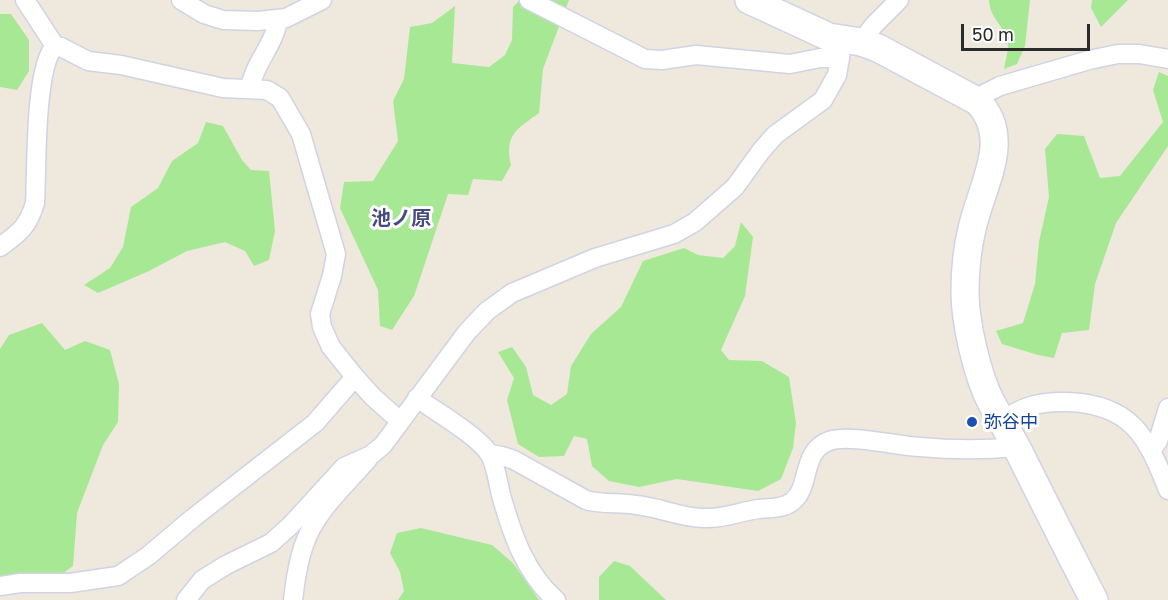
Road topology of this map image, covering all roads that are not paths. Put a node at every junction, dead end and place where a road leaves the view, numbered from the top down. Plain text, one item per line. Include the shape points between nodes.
1 (25, 0) edge
2 (181, 0) edge
3 (322, 0) edge
4 (529, 0) edge
5 (749, 0) edge
6 (899, 0) edge
7 (278, 20) junction
8 (55, 46) junction
9 (848, 47) junction
10 (1168, 59) edge
11 (250, 88) junction
12 (977, 101) junction
13 (0, 248) edge
14 (355, 377) junction
15 (417, 398) junction
16 (1168, 408) edge
17 (400, 421) junction
18 (1002, 421) junction
19 (1017, 447) junction
20 (1152, 449) junction
21 (490, 454) junction
22 (371, 455) junction
23 (1168, 490) edge
24 (0, 586) edge
25 (186, 600) edge
26 (293, 600) edge
27 (556, 600) edge
28 (1094, 600) edge

1 - 8 street
2 - 7 street via 223,20
3 - 7 street
4 - 9 street via 645,59 696,54 790,64
5 - 9 main road
6 - 9 street
7 - 11 street
8 - 11 street via 88,61 223,88
8 - 13 street via 46,63 41,89 31,219
9 - 12 main road via 878,48
9 - 15 street via 823,100 776,135 735,187 695,222 674,234 595,258 512,293 467,332
10 - 12 street via 1118,54 1089,60 1000,86
11 - 14 street via 267,90 280,98 301,134 336,254 320,314 322,327 331,347
12 - 18 main road via 994,125 995,144 971,229 965,295 984,385
14 - 17 street
14 - 24 street via 315,423 118,576
15 - 17 street
15 - 21 street
16 - 20 street
17 - 22 street
18 - 19 main road
18 - 20 street via 1017,410 1048,402 1082,402 1121,415
19 - 21 street via 922,447 847,438 830,441 818,447 794,501 783,507 701,519 634,504 586,501 514,460
19 - 28 main road
20 - 23 street
21 - 27 street via 522,556 541,587
22 - 25 street via 344,467 271,543 202,580
22 - 26 street via 314,524 304,544

